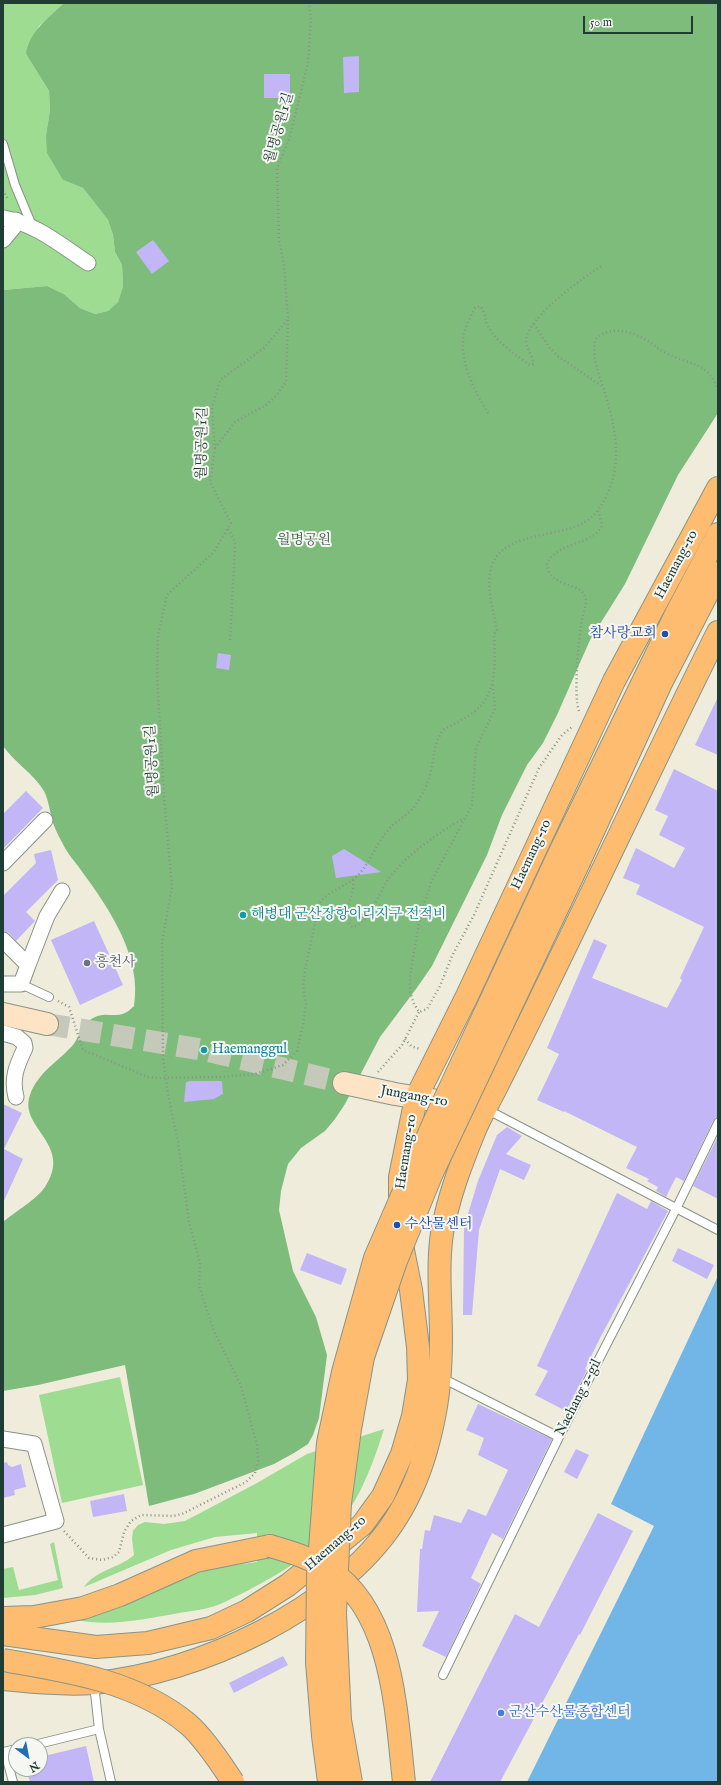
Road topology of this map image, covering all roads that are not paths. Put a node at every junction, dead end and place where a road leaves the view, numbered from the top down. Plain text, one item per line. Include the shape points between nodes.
1 (3, 144) edge
2 (10, 219) edge
3 (33, 228) junction
4 (3, 240) edge
5 (88, 263) dead end
6 (718, 488) edge
7 (718, 534) edge
8 (718, 573) edge
9 (718, 632) edge
10 (45, 820) dead end
11 (570, 855) junction
12 (3, 863) edge
13 (62, 891) dead end
14 (3, 940) edge
15 (28, 965) junction
16 (3, 984) edge
17 (21, 984) junction
18 (466, 996) junction
19 (49, 998) road end
20 (3, 1014) edge
21 (47, 1024) tunnel mouth
22 (524, 1032) junction
23 (3, 1033) edge
24 (344, 1083) tunnel mouth
25 (16, 1097) dead end
26 (416, 1098) junction
27 (486, 1109) junction
28 (718, 1123) edge
29 (676, 1209) junction
30 (718, 1230) edge
31 (440, 1377) junction
32 (559, 1437) junction
33 (3, 1439) edge
34 (3, 1535) edge
35 (3, 1618) edge
36 (3, 1634) edge
37 (3, 1660) edge
38 (443, 1675) dead end
39 (3, 1679) edge
40 (94, 1683) junction
41 (99, 1729) junction
42 (48, 1742) edge
43 (4, 1752) edge
44 (12, 1782) edge
45 (111, 1782) edge
46 (233, 1782) edge
47 (329, 1782) edge
48 (352, 1782) edge
49 (404, 1782) edge

1 - 3 lane via 15,185
2 - 3 street
2 - 4 street via 13,228
3 - 5 street
6 - 18 main road, Haemang-ro via 614,681
7 - 11 main road via 677,612
8 - 11 main road
9 - 22 main road, Haemang-ro
10 - 12 street
11 - 47 main road, bridge via 432,1126 375,1258 343,1372 328,1443 318,1575 318,1662
11 - 48 main road, bridge via 432,1173 396,1261 363,1357 340,1503 335,1613 340,1720
13 - 15 street via 47,916
14 - 15 street
15 - 17 street
16 - 17 street
17 - 19 lane
18 - 22 main road via 465,1052 475,1062 490,1063 505,1056
18 - 26 main road, Haemang-ro
20 - 21 street
22 - 27 main road, Haemang-ro
23 - 25 street via 17,1037 24,1043 13,1076
24 - 26 street, Jungang-ro
26 - 27 street, Jungang-ro
26 - 36 main road, Haemang-ro via 400,1177 400,1234 411,1290 420,1380 402,1454 383,1496 362,1525 288,1585 247,1611 211,1628 148,1643 96,1647
27 - 29 lane
27 - 31 main road, Haemang-ro via 475,1129 455,1183 442,1233 439,1286
28 - 29 lane, Naehang 2-gil
29 - 30 lane
29 - 32 lane, Naehang 2-gil
31 - 32 lane
31 - 40 main road, Haemang-ro via 433,1422 416,1481 396,1520 376,1546 332,1587 300,1609 229,1648 200,1660 162,1672
32 - 38 lane, Naehang 2-gil
33 - 34 street via 34,1444 56,1521
35 - 49 main road, bridge via 34,1617 83,1608 120,1595 196,1561 270,1546 311,1559 346,1583 376,1628 385,1657 396,1713
37 - 46 main road, bridge via 93,1678 143,1695 160,1704 189,1725
39 - 40 main road, Haemang-ro
40 - 41 lane
41 - 42 lane
41 - 45 lane
43 - 44 lane

